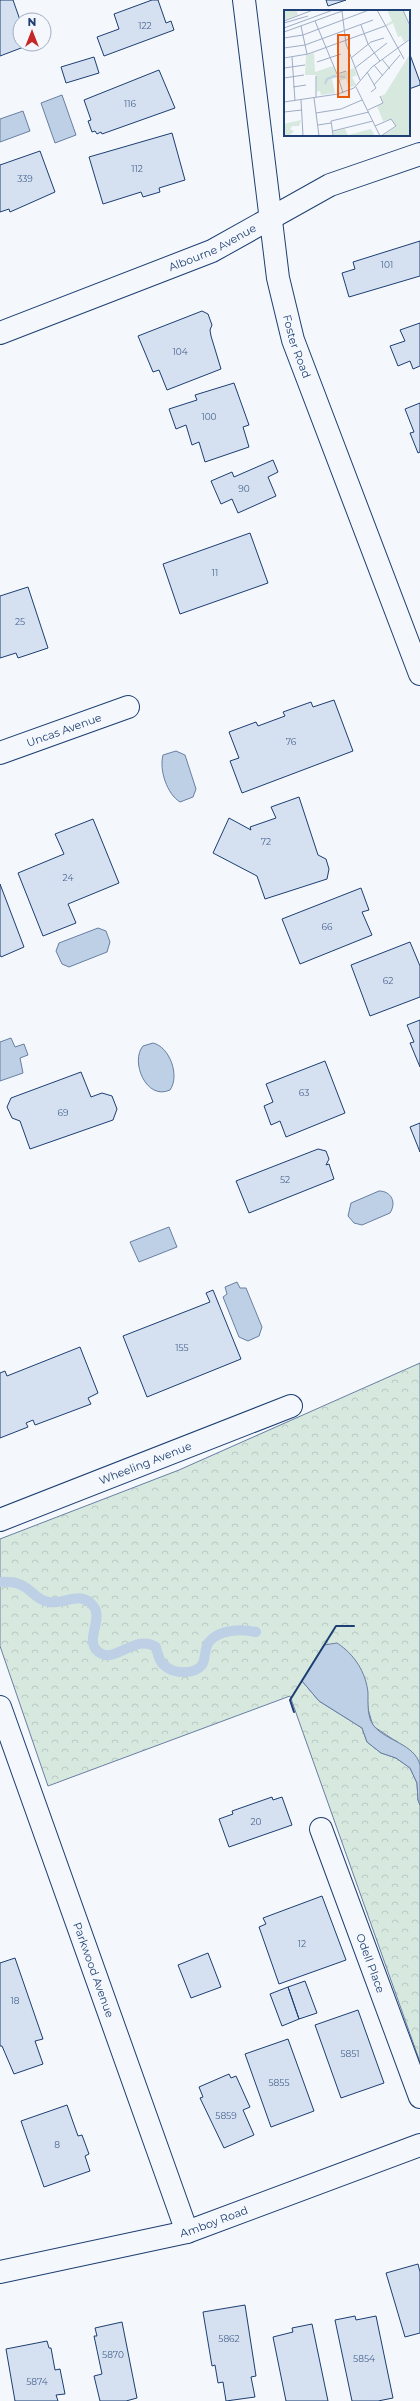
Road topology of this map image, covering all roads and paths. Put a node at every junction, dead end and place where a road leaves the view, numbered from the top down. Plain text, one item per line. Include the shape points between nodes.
1 (244, 0) edge
2 (420, 154) edge
3 (270, 218) junction
4 (0, 332) edge
5 (420, 674) edge
6 (128, 707) dead end
7 (0, 753) edge
8 (291, 1406) dead end
9 (0, 1520) edge
10 (0, 1707) edge
11 (321, 1829) dead end
12 (420, 2097) edge
13 (420, 2145) edge
14 (187, 2232) junction
15 (0, 2272) edge

1 - 3 street, Foster Road
2 - 3 street, Albourne Avenue via 330,185
3 - 4 street, Albourne Avenue via 212,251
3 - 5 street, Foster Road via 278,278 293,340
6 - 7 street, Uncas Avenue
8 - 9 street, Wheeling Avenue
10 - 14 street, Parkwood Avenue
11 - 12 street, Odell Place
13 - 14 street, Amboy Road
14 - 15 street, Amboy Road

